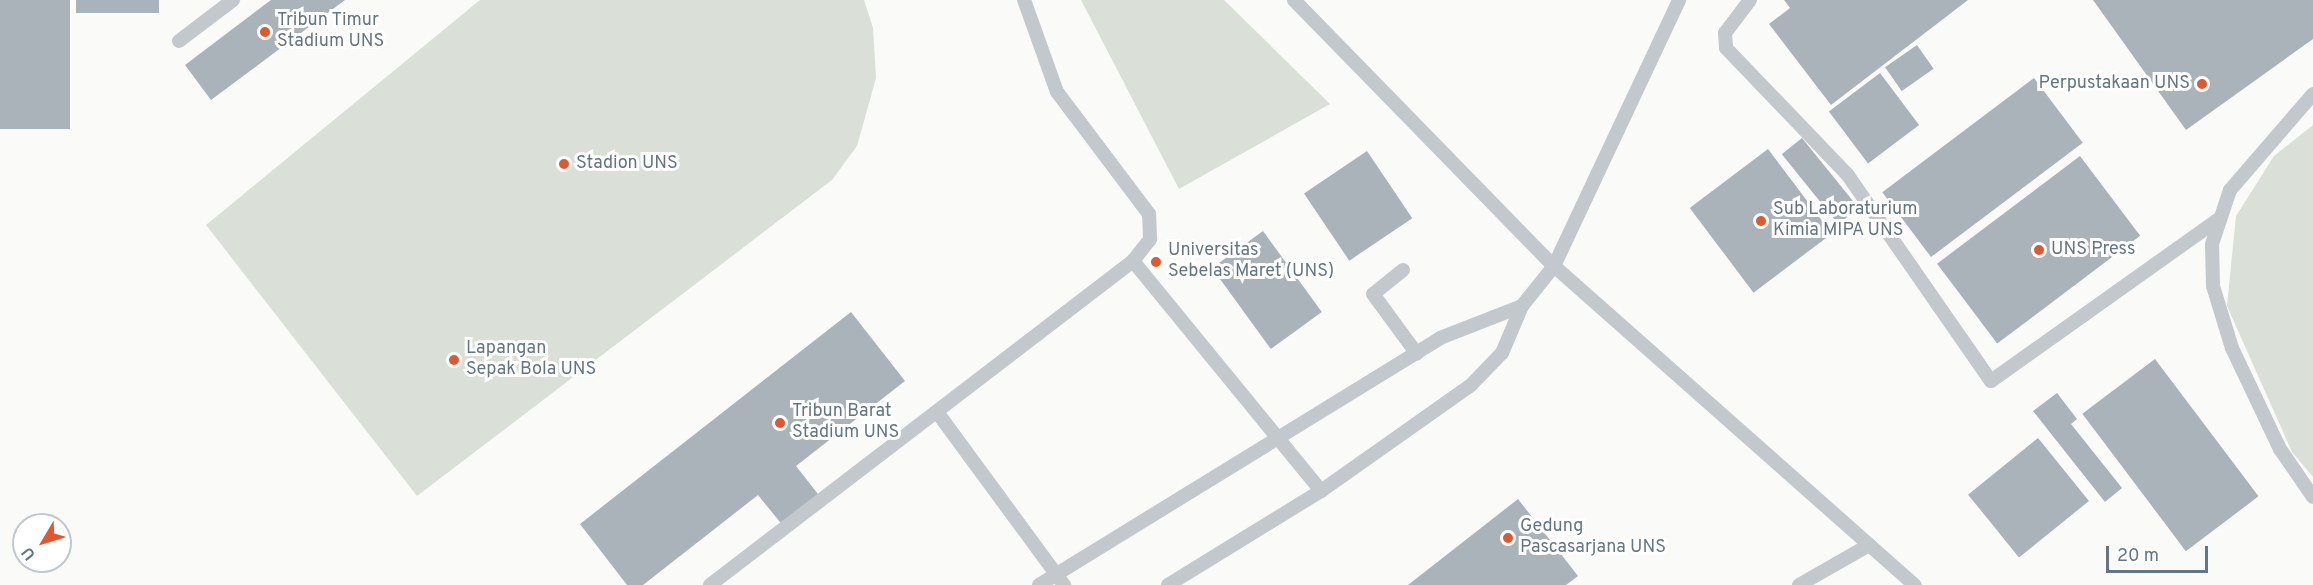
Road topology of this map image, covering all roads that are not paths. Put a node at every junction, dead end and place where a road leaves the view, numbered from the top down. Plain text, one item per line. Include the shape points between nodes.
1 (233, 0) edge
2 (1024, 0) edge
3 (1294, 0) edge
4 (1679, 0) edge
5 (1750, 0) edge
6 (179, 41) dead end
7 (2313, 94) edge
8 (2220, 218) junction
9 (1132, 261) junction
10 (1554, 266) junction
11 (1403, 270) dead end
12 (1522, 306) junction
13 (1417, 354) junction
14 (937, 412) junction
15 (1279, 441) junction
16 (1321, 491) junction
17 (2313, 497) edge
18 (1869, 545) junction
19 (1060, 579) edge
20 (710, 585) edge
21 (1039, 585) edge
22 (1168, 585) edge
23 (1799, 585) edge
24 (1915, 585) edge

1 - 6 lane
2 - 9 lane via 1058,92 1149,214 1150,239
3 - 10 lane
4 - 10 lane
5 - 8 lane via 1725,33 1726,48 1847,174 1991,381
7 - 8 lane via 2263,145 2230,190
8 - 17 lane via 2212,244 2213,286 2232,348 2280,449
9 - 14 lane
9 - 15 lane
10 - 12 lane
10 - 18 lane
11 - 13 lane via 1373,294
12 - 13 lane via 1473,321
12 - 16 lane via 1502,353 1470,386
13 - 15 lane
14 - 19 lane
14 - 20 lane
15 - 16 lane
15 - 19 lane
16 - 22 lane
18 - 23 lane
18 - 24 lane
19 - 21 lane

